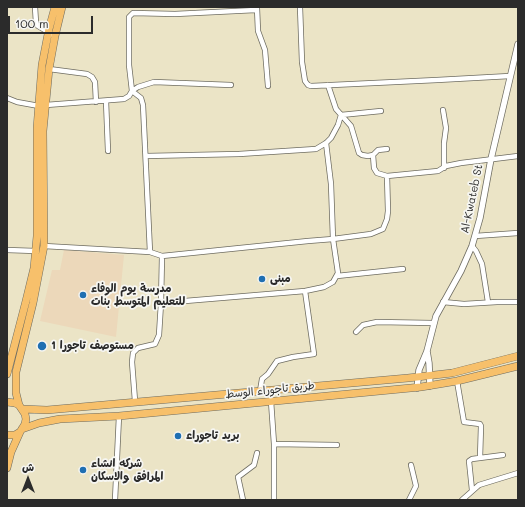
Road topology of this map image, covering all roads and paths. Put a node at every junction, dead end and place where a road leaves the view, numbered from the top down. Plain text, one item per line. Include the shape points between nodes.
1 (35, 7) edge
2 (55, 7) edge
3 (62, 7) edge
4 (158, 7) edge
5 (300, 7) edge
6 (257, 8) edge
7 (158, 14) junction
8 (51, 35) junction
9 (518, 44) edge
10 (49, 69) junction
11 (510, 76) junction
12 (231, 85) dead end
13 (328, 85) junction
14 (268, 86) dead end
15 (132, 91) junction
16 (7, 98) edge
17 (106, 101) junction
18 (96, 102) junction
19 (42, 106) junction
20 (443, 110) dead end
21 (381, 111) dead end
22 (341, 115) junction
23 (326, 143) junction
24 (387, 149) dead end
25 (108, 151) dead end
26 (373, 155) junction
27 (146, 156) junction
28 (518, 156) edge
29 (491, 160) junction
30 (444, 168) junction
31 (387, 176) junction
32 (518, 233) edge
33 (475, 236) junction
34 (332, 239) junction
35 (44, 246) junction
36 (472, 246) junction
37 (7, 250) edge
38 (36, 251) junction
39 (150, 252) junction
40 (162, 256) junction
41 (403, 269) dead end
42 (337, 276) junction
43 (305, 291) junction
44 (443, 302) junction
45 (488, 302) junction
46 (518, 302) edge
47 (161, 303) junction
48 (433, 323) junction
49 (356, 332) dead end
50 (21, 335) junction
51 (427, 351) junction
52 (518, 356) edge
53 (518, 366) edge
54 (7, 374) edge
55 (430, 376) junction
56 (418, 377) junction
57 (457, 381) junction
58 (430, 386) junction
59 (417, 388) junction
60 (260, 391) junction
61 (135, 401) junction
62 (271, 401) junction
63 (7, 402) edge
64 (21, 407) junction
65 (119, 416) junction
66 (21, 431) junction
67 (7, 436) edge
68 (274, 444) junction
69 (337, 445) dead end
70 (257, 453) dead end
71 (503, 455) dead end
72 (480, 458) junction
73 (411, 465) dead end
74 (7, 468) edge
75 (518, 473) edge
76 (472, 490) junction
77 (115, 500) edge
78 (243, 500) edge
79 (274, 500) edge
80 (409, 500) edge
81 (462, 500) edge

1 - 8 street via 36,23 40,29
2 - 8 main road
3 - 8 main road
4 - 7 street
5 - 13 street via 305,81 311,86
6 - 7 street
6 - 14 street via 258,31 265,50
7 - 15 street via 134,13 129,17
8 - 10 main road
8 - 19 main road via 42,65
9 - 11 street, Al-Kwateb St
10 - 18 street via 87,74 92,77 95,82
10 - 19 main road
11 - 13 street
11 - 29 street, Al-Kwateb St
12 - 15 street via 154,82
13 - 22 street via 336,109
15 - 17 street via 124,99
15 - 27 street via 142,100
16 - 19 street
17 - 18 street
17 - 25 street
18 - 19 street
19 - 35 main road
19 - 38 main road via 37,128
20 - 30 street via 446,128
21 - 22 street
22 - 23 street via 334,134
22 - 26 street via 351,126 359,153 365,156
23 - 27 street via 316,149 307,150
23 - 34 street via 331,184
24 - 26 street via 378,150
26 - 31 street via 377,173
27 - 39 street
28 - 29 street
29 - 30 street via 461,163
29 - 33 street, Al-Kwateb St
30 - 31 street via 438,171
31 - 34 street via 388,212 383,229 371,234
32 - 33 street
33 - 36 street, Al-Kwateb St
34 - 40 street
34 - 42 street
35 - 39 street
35 - 50 main road via 33,303
36 - 44 street, Al-Kwateb St
36 - 45 street via 482,264
37 - 38 street
38 - 50 main road
39 - 40 street
40 - 47 street
41 - 42 street
42 - 43 street via 324,287
43 - 47 street
43 - 60 street via 314,354 277,361 262,379
44 - 45 street
44 - 48 street, Al-Kwateb St
45 - 46 street
47 - 61 street via 158,339 152,345 138,348 133,354
48 - 49 street via 377,322 363,325
48 - 51 street, Al-Kwateb St
50 - 54 main road
50 - 64 main road via 16,393
51 - 55 street
51 - 56 street
52 - 55 main road
53 - 57 main road, طريق تاجوراء الوسط
55 - 56 main road
55 - 58 street
56 - 59 street
56 - 60 main road
57 - 58 main road, طريق تاجوراء الوسط
57 - 72 street via 464,422 481,426
58 - 59 main road, طريق تاجوراء الوسط
59 - 62 main road, طريق تاجوراء الوسط
60 - 61 main road
61 - 64 main road via 47,410
62 - 65 main road, طريق تاجوراء الوسط
62 - 68 street
63 - 64 main road
64 - 66 main road via 26,419
65 - 66 main road, طريق تاجوراء الوسط via 54,420
65 - 77 street
66 - 67 main road, طريق تاجوراء الوسط
66 - 74 main road via 10,452
68 - 69 street
68 - 79 street
70 - 78 street via 254,465 238,477
71 - 72 street
72 - 76 street via 469,461
73 - 80 street via 416,486
75 - 76 street via 479,485
76 - 81 street

